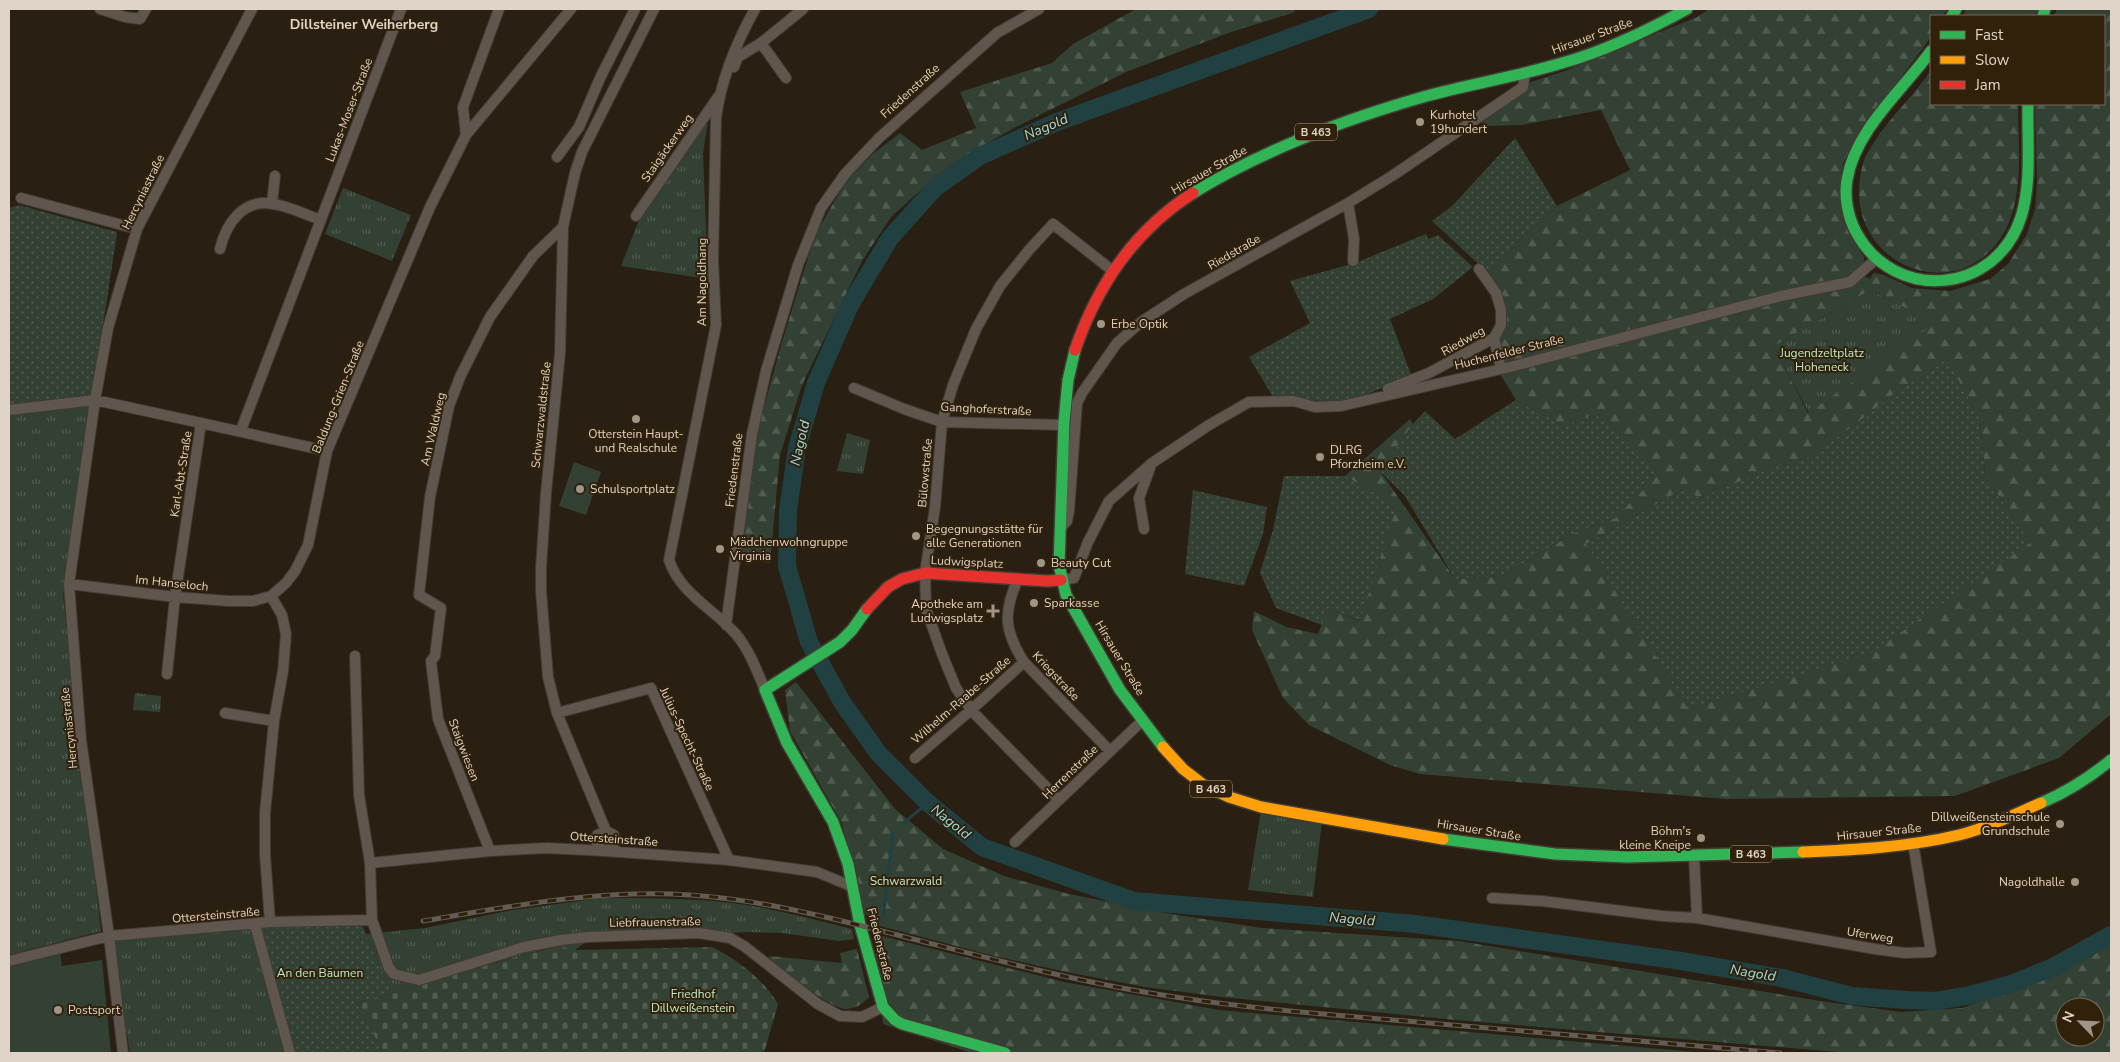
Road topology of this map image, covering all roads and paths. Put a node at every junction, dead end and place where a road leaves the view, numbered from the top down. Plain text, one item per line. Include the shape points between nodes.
1 (100, 9) edge
2 (146, 9) edge
3 (252, 9) edge
4 (401, 9) edge
5 (499, 9) edge
6 (571, 9) edge
7 (635, 9) edge
8 (654, 9) edge
9 (755, 9) edge
10 (803, 9) edge
11 (1039, 9) edge
12 (1687, 9) edge
13 (761, 43) junction
14 (1930, 52) edge
15 (1525, 73) junction
16 (786, 78) dead end
17 (719, 95) junction
18 (2028, 105) edge
19 (466, 135) junction
20 (557, 157) dead end
21 (275, 176) dead end
22 (21, 198) dead end
23 (272, 203) junction
24 (1348, 203) junction
25 (636, 216) dead end
26 (321, 220) junction
27 (563, 226) junction
28 (137, 229) junction
29 (220, 249) dead end
30 (1876, 258) junction
31 (1353, 261) dead end
32 (1479, 269) dead end
33 (1113, 271) junction
34 (1494, 338) junction
35 (1501, 370) junction
36 (854, 388) dead end
37 (1374, 398) junction
38 (95, 400) junction
39 (9, 410) edge
40 (942, 422) junction
41 (201, 423) junction
42 (1063, 425) junction
43 (241, 430) junction
44 (327, 451) junction
45 (1152, 463) junction
46 (1060, 529) junction
47 (1144, 529) dead end
48 (925, 574) junction
49 (1018, 579) junction
50 (1061, 580) junction
51 (69, 584) junction
52 (272, 596) junction
53 (175, 597) junction
54 (726, 625) junction
55 (355, 656) dead end
56 (435, 656) joint
57 (1024, 662) junction
58 (167, 674) dead end
59 (765, 690) junction
60 (971, 710) junction
61 (225, 713) dead end
62 (557, 713) junction
63 (1143, 720) junction
64 (274, 721) junction
65 (1110, 751) junction
66 (915, 758) dead end
67 (2111, 760) edge
68 (1059, 800) junction
69 (1016, 842) dead end
70 (1913, 843) junction
71 (490, 850) junction
72 (605, 850) junction
73 (1694, 856) junction
74 (729, 860) junction
75 (370, 863) junction
76 (853, 887) junction
77 (1492, 898) dead end
78 (1697, 918) junction
79 (372, 920) junction
80 (270, 922) junction
81 (255, 925) junction
82 (109, 936) junction
83 (9, 961) edge
84 (883, 1007) junction
85 (123, 1053) edge
86 (290, 1053) edge
87 (1005, 1053) edge

1 - 2 street via 140,19
3 - 28 street, Hercyniastraße
4 - 26 street, Lukas-Moser-Straße
5 - 19 street via 463,106
6 - 19 street, Baldung-Grien-Straße
7 - 20 street via 579,127
8 - 27 street, Schwarzwaldstraße via 582,152
9 - 17 street, Am Nagoldhang via 738,38
10 - 13 street
11 - 54 street, Friedenstraße via 997,33 879,138 845,174 821,208 798,265 766,371 752,434
12 - 15 main road, Hirsauer Straße / B 463 via 1607,48
13 - 16 street
13 - 17 street via 738,57
14 - 30 main road via 1853,158 1847,181 1849,217 1861,242
15 - 24 street, Riedstraße via 1523,87
15 - 33 main road, Hirsauer Straße / B 463 via 1450,90 1355,118 1289,143 1184,198 1151,226
17 - 25 street, Staigäckerweg
17 - 54 street, Am Nagoldhang via 713,260 716,324 669,560 683,586
18 - 30 main road via 2022,216 2002,251 1975,272 1934,282 1903,276
19 - 44 street, Baldung-Grien-Straße via 430,207
21 - 23 street
22 - 28 street
23 - 26 street
23 - 29 street via 250,206 232,220 223,235
24 - 31 street via 1354,239
24 - 46 street, Riedstraße via 1184,294 1141,322 1117,343 1078,403 1067,521
26 - 43 street, Lukas-Moser-Straße
27 - 56 street, Am Waldweg via 533,256 490,317 449,406 430,497 419,595 441,608
27 - 62 street, Schwarzwaldstraße via 560,353 541,568 548,677
28 - 38 street, Hercyniastraße via 108,328
30 - 35 street, Huchenfelder Straße via 1850,282 1781,296
32 - 34 street, Riedweg via 1496,293 1501,310 1501,325
33 - 40 street, Bülowstraße via 1054,224 1000,286 976,329
33 - 42 main road, Hirsauer Straße / B 463 via 1089,314 1074,352 1066,388
34 - 35 street
34 - 37 street, Riedweg via 1429,374 1380,392
35 - 37 street, Huchenfelder Straße
36 - 40 street, Ganghoferstraße via 904,410
37 - 45 street, Huchenfelder Straße via 1341,406 1315,407 1294,401 1249,402
38 - 39 street
38 - 41 street
38 - 51 street, Hercyniastraße
40 - 42 street, Ganghoferstraße
40 - 48 street, Bülowstraße
41 - 43 street, Karl-Abt-Straße
41 - 53 street, Karl-Abt-Straße
42 - 46 main road, Hirsauer Straße / B 463
43 - 44 street, Karl-Abt-Straße
44 - 52 street, Baldung-Grien-Straße via 308,545 295,571
45 - 47 street via 1138,498
45 - 50 street, Huchenfelder Straße via 1109,501 1074,578
46 - 50 main road, Hirsauer Straße / B 463
48 - 49 main road, Ludwigsplatz
48 - 59 main road, Ludwigsplatz via 902,579 888,587 840,642
48 - 60 street, Bülowstraße via 926,608 956,688
49 - 50 main road, Ludwigsplatz
49 - 57 street, Kriegstraße via 1009,604 1007,628
50 - 63 main road, Hirsauer Straße / B 463 via 1066,595 1120,690
51 - 53 street, Im Hanseloch
51 - 82 street, Hercyniastraße via 81,740
52 - 53 street, Im Hanseloch via 253,601
52 - 64 street via 286,634
53 - 58 street, Karl-Abt-Straße
54 - 59 street, Friedenstraße via 736,634 751,658
55 - 75 street via 359,795
56 - 71 street, Staigwiesen via 432,661 438,719
57 - 60 street, Wilhelm-Raabe-Straße
57 - 65 street, Kriegstraße
59 - 76 main road, Friedenstraße via 787,742 833,822
60 - 66 street, Wilhelm-Raabe-Straße
60 - 68 street, Bülowstraße
61 - 64 street
62 - 72 street, Schwarzwaldstraße via 606,831 614,835 613,847
62 - 74 street, Julius-Specht-Straße via 651,688
63 - 65 street, Herrenstraße
63 - 73 main road, Hirsauer Straße / B 463 via 1170,756 1195,779 1229,797 1261,806 1507,849 1594,856
64 - 80 street via 265,814
65 - 68 street, Herrenstraße
67 - 70 main road, Hirsauer Straße / B 463 via 2060,795 2000,822 1958,835
68 - 69 street, Herrenstraße
70 - 73 main road, Hirsauer Straße / B 463 via 1823,851
70 - 78 street, Uferweg via 1932,952 1875,949
71 - 72 street, Ottersteinstraße
71 - 75 street, Ottersteinstraße
72 - 74 street, Ottersteinstraße
73 - 78 street
74 - 76 street, Ottersteinstraße via 817,872
75 - 79 street
76 - 84 main road, Friedenstraße
77 - 78 street, Uferweg
79 - 80 street, Ottersteinstraße
79 - 84 street, Liebfrauenstraße via 389,968 394,974 419,980 524,947 561,940 699,933 730,938 744,946 818,1004 840,1016 862,1017
80 - 81 street, Ottersteinstraße
81 - 82 street, Ottersteinstraße
81 - 86 street
82 - 83 street, Ottersteinstraße
82 - 85 street, Hercyniastraße
84 - 87 main road via 902,1024

